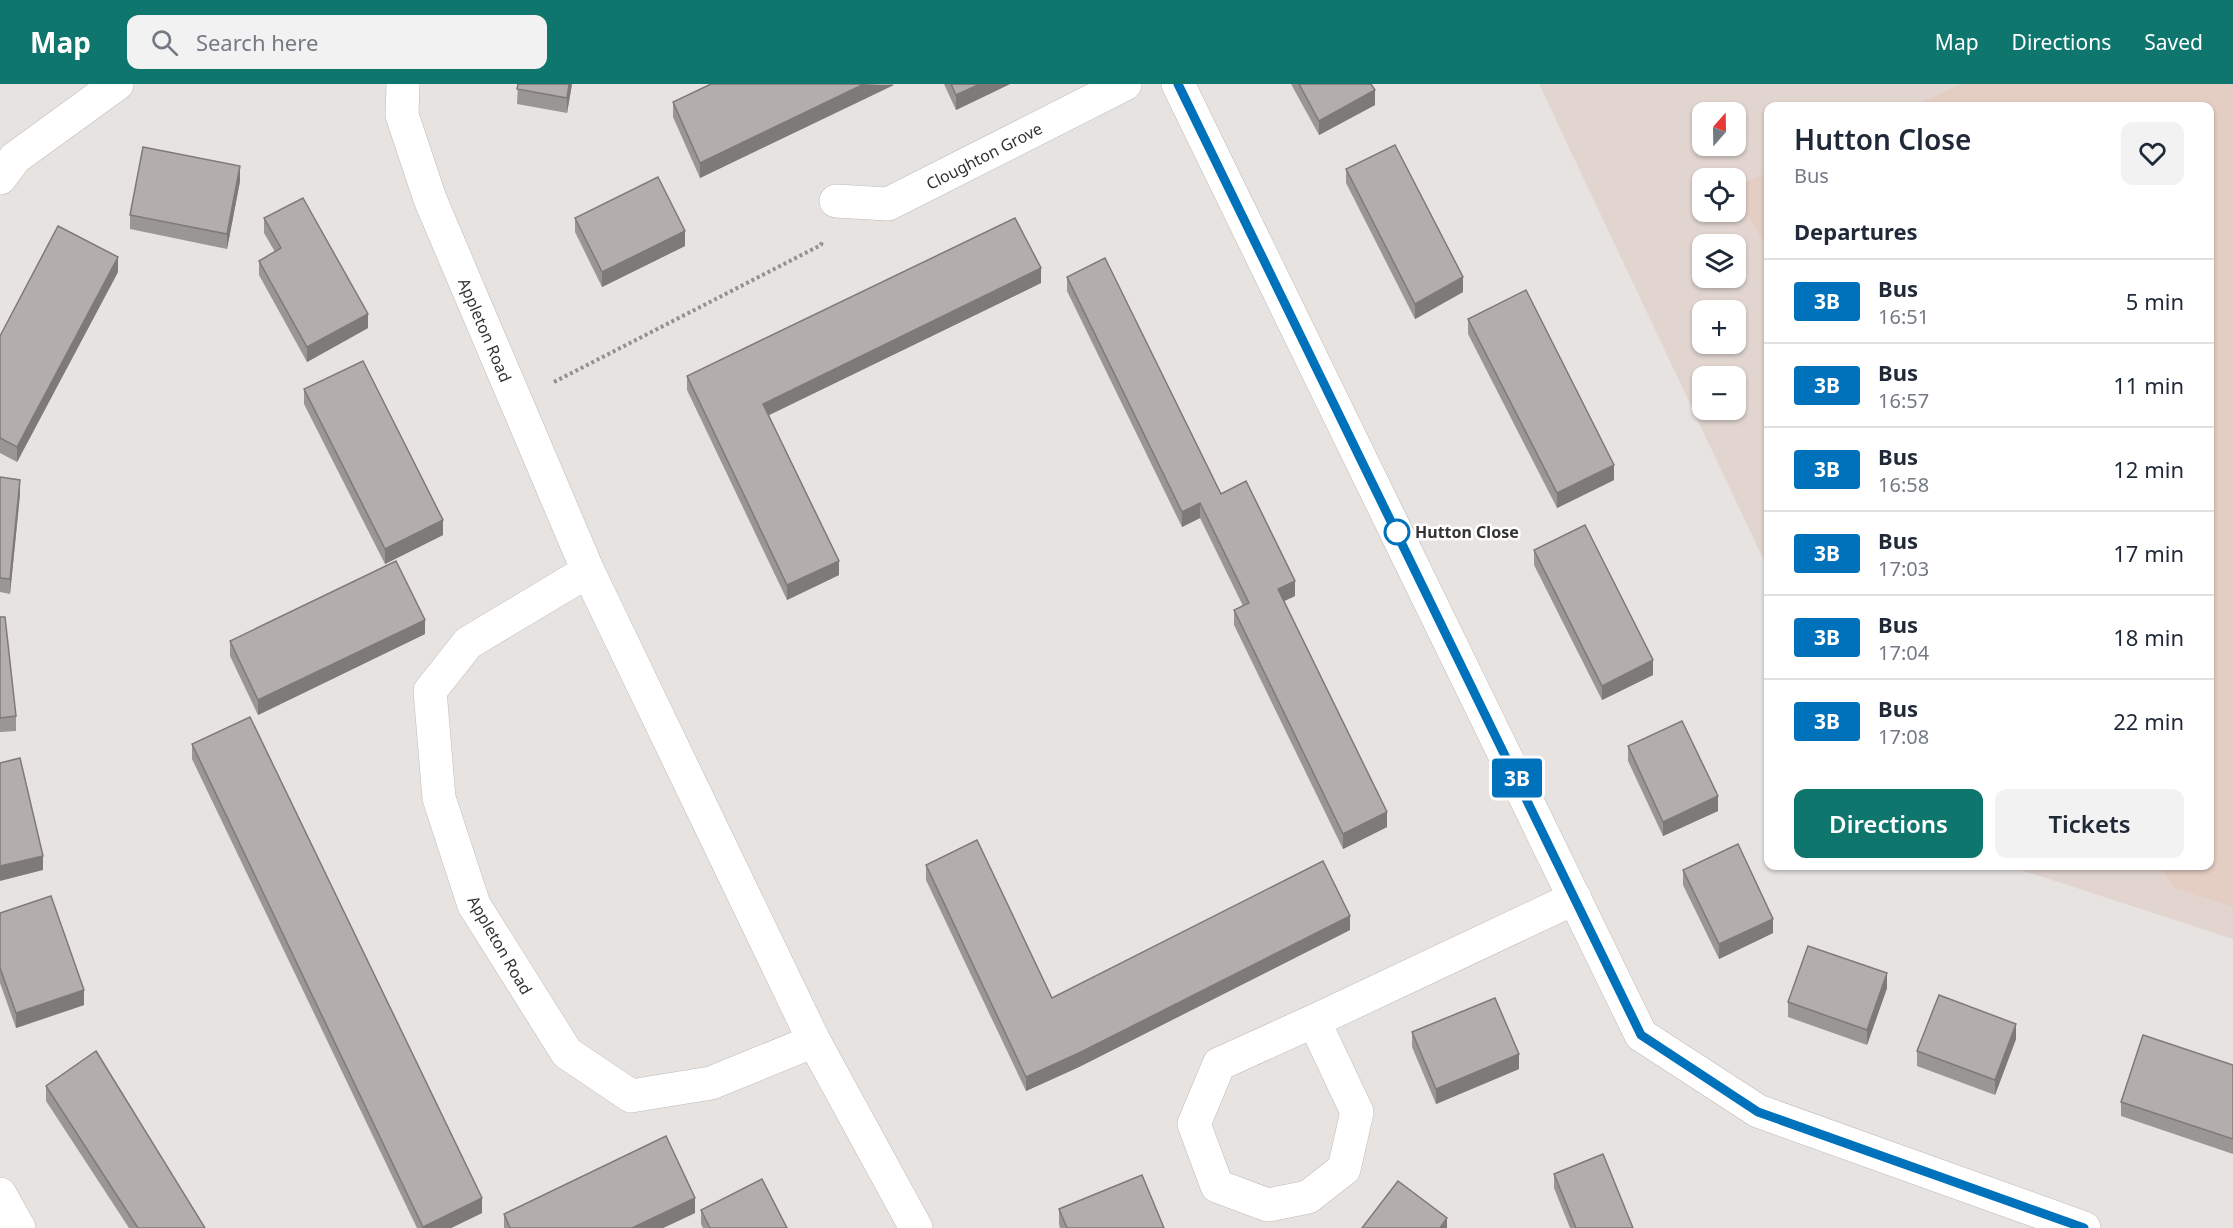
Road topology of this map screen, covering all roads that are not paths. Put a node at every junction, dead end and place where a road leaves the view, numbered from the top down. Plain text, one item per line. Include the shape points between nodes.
1 (117, 84) edge
2 (403, 84) edge
3 (1125, 84) edge
4 (1178, 84) edge
5 (5, 160) edge
6 (836, 201) road end
7 (588, 571) junction
8 (1575, 898) junction
9 (1314, 1021) junction
10 (814, 1041) junction
11 (0, 1194) edge
12 (19, 1228) edge
13 (916, 1228) edge
14 (2084, 1228) edge

1 - 5 street
2 - 7 street, Appleton Road via 402,115 430,199
3 - 6 street, Cloughton Grove via 888,204
4 - 8 street
7 - 10 street, Appleton Road
7 - 10 street, Appleton Road via 468,643 430,691 439,798 474,905 567,1053 631,1096 711,1083
8 - 9 street
8 - 14 street via 1641,1035 1758,1112
9 - 9 street via 1219,1064 1194,1124 1217,1186 1268,1205 1308,1197 1344,1169 1357,1112
10 - 13 street, Appleton Road
11 - 12 street

